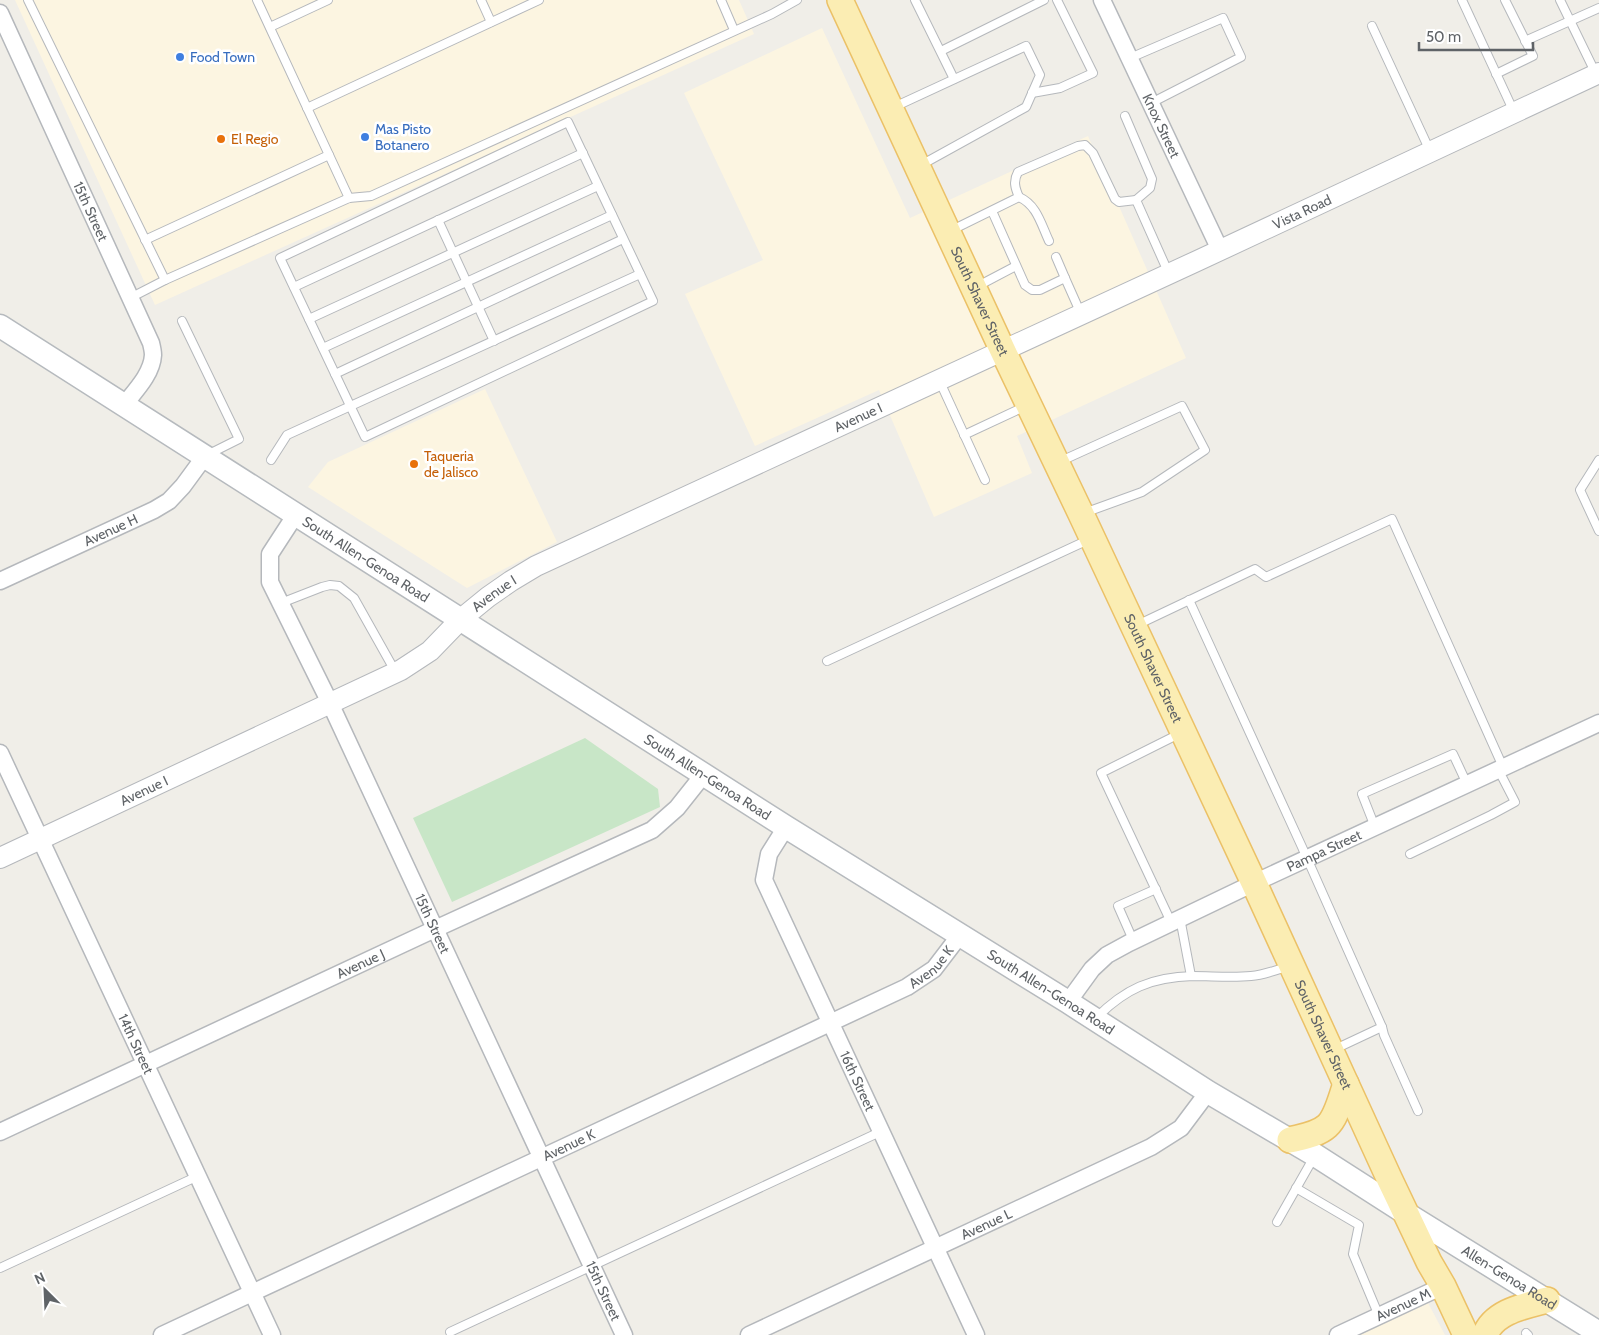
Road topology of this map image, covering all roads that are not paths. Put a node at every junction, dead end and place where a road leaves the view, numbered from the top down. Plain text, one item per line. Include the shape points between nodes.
1 (28, 0) edge
2 (257, 0) edge
3 (328, 0) edge
4 (481, 0) edge
5 (538, 0) edge
6 (721, 0) edge
7 (798, 0) edge
8 (840, 0) edge
9 (915, 0) edge
10 (1044, 0) edge
11 (1057, 0) edge
12 (1102, 0) edge
13 (1462, 0) edge
14 (1505, 0) edge
15 (1560, 0) edge
16 (1599, 8) edge
17 (0, 13) edge
18 (1570, 21) junction
19 (491, 22) junction
20 (1372, 26) dead end
21 (270, 27) junction
22 (734, 30) junction
23 (1525, 41) junction
24 (941, 51) junction
25 (1130, 58) junction
26 (1598, 73) edge
27 (1496, 74) junction
28 (954, 79) junction
29 (1032, 93) junction
30 (1151, 103) junction
31 (307, 108) junction
32 (890, 108) junction
33 (1514, 112) junction
34 (1124, 116) dead end
35 (1430, 151) junction
36 (583, 153) junction
37 (329, 155) junction
38 (918, 167) junction
39 (598, 186) junction
40 (1019, 197) junction
41 (349, 198) junction
42 (1136, 200) junction
43 (992, 210) junction
44 (612, 215) junction
45 (438, 220) junction
46 (948, 232) junction
47 (624, 239) junction
48 (145, 240) junction
49 (1048, 241) dead end
50 (1220, 250) junction
51 (453, 253) junction
52 (1056, 257) dead end
53 (1016, 266) junction
54 (640, 274) junction
55 (1169, 274) junction
56 (1065, 278) junction
57 (165, 280) junction
58 (467, 282) junction
59 (294, 287) junction
60 (974, 288) junction
61 (130, 298) junction
62 (478, 307) junction
63 (1081, 314) junction
64 (309, 319) junction
65 (182, 321) dead end
66 (0, 326) edge
67 (494, 340) junction
68 (323, 348) junction
69 (1003, 351) junction
70 (336, 374) junction
71 (939, 380) junction
72 (124, 405) junction
73 (1028, 405) junction
74 (351, 406) junction
75 (964, 435) junction
76 (205, 456) junction
77 (271, 460) dead end
78 (1599, 460) edge
79 (1056, 463) junction
80 (985, 480) dead end
81 (296, 514) junction
82 (1081, 514) junction
83 (1599, 531) edge
84 (1092, 538) junction
85 (0, 581) edge
86 (1189, 600) junction
87 (281, 602) junction
88 (461, 619) junction
89 (1134, 626) junction
90 (828, 661) dead end
91 (396, 672) junction
92 (330, 703) junction
93 (1599, 723) edge
94 (1183, 732) junction
95 (0, 753) edge
96 (1501, 768) junction
97 (704, 774) junction
98 (1467, 784) junction
99 (786, 827) junction
100 (1374, 827) junction
101 (40, 839) junction
102 (1410, 854) dead end
103 (0, 858) edge
104 (1307, 858) junction
105 (1254, 883) junction
106 (1156, 889) junction
107 (1175, 920) junction
108 (435, 929) junction
109 (960, 935) junction
110 (1133, 940) junction
111 (1292, 966) junction
112 (1191, 976) junction
113 (1068, 1002) junction
114 (1095, 1019) junction
115 (831, 1022) junction
116 (1382, 1027) junction
117 (1331, 1051) junction
118 (146, 1064) junction
119 (1346, 1084) junction
120 (1208, 1092) junction
121 (1418, 1111) dead end
122 (882, 1131) junction
123 (0, 1132) edge
124 (1290, 1140) junction
125 (1315, 1155) junction
126 (541, 1158) junction
127 (198, 1176) junction
128 (1296, 1188) junction
129 (1413, 1218) junction
130 (1277, 1222) dead end
131 (935, 1248) junction
132 (592, 1266) junction
133 (0, 1268) edge
134 (1443, 1286) junction
135 (252, 1293) junction
136 (1547, 1300) junction
137 (1379, 1316) junction
138 (450, 1332) dead end
139 (1599, 1332) edge
140 (1468, 1334) edge
141 (162, 1335) edge
142 (272, 1335) edge
143 (624, 1335) edge
144 (749, 1335) edge
145 (976, 1335) edge
146 (1338, 1335) edge

1 - 48 lane
2 - 21 lane
3 - 21 lane
4 - 19 lane
5 - 19 lane
6 - 22 lane
7 - 22 lane
8 - 32 main road, South Shaver Street
9 - 24 lane
10 - 24 lane
11 - 29 lane via 1093,73 1060,88
12 - 25 street, Knox Street
13 - 27 lane
14 - 23 lane
15 - 18 lane
16 - 18 lane
17 - 61 street, 15th Street
18 - 23 lane
18 - 26 lane
19 - 31 lane
20 - 35 lane
21 - 31 lane
22 - 41 lane via 371,196
23 - 27 lane via 1533,56
24 - 28 lane
25 - 30 street, Knox Street
25 - 30 lane via 1223,18 1241,57
26 - 33 street, Vista Road
27 - 33 lane
28 - 29 lane via 1026,46 1040,75
28 - 32 lane
29 - 38 lane via 1026,107
30 - 50 street, Knox Street
31 - 37 lane
32 - 38 main road, South Shaver Street
33 - 35 street, Vista Road
34 - 42 lane via 1152,178 1150,188
35 - 50 street, Vista Road
36 - 39 lane
36 - 45 lane
36 - 59 lane via 568,122 559,126 280,258
37 - 41 lane
37 - 48 lane
38 - 46 main road, South Shaver Street
39 - 44 lane
39 - 51 lane
40 - 42 lane via 1014,179 1018,172 1085,145 1093,153 1115,199 1119,202
40 - 43 lane
40 - 49 lane via 1033,207
41 - 57 lane
42 - 55 lane
43 - 46 lane
43 - 53 lane
44 - 47 lane
44 - 58 lane
45 - 51 lane
45 - 59 lane
46 - 60 main road, South Shaver Street
47 - 54 lane
47 - 62 lane
48 - 57 lane
50 - 55 street, Vista Road
51 - 58 lane
51 - 64 lane
52 - 56 lane
53 - 56 lane via 1025,285 1032,290 1040,290
53 - 60 lane
54 - 67 lane
54 - 74 lane via 653,301 365,437
55 - 63 street, Vista Road
56 - 63 lane
57 - 61 lane
58 - 62 lane
58 - 68 lane
59 - 64 lane
60 - 69 main road, South Shaver Street
61 - 72 street, 15th Street via 151,343 153,356 143,380
62 - 67 lane
62 - 70 lane
63 - 69 street, Vista Road
64 - 68 lane
65 - 76 lane via 239,439
66 - 72 main road, South Allen-Genoa Road
67 - 74 lane
68 - 70 lane
69 - 71 street, Avenue I
69 - 73 main road, South Shaver Street
70 - 74 lane
71 - 75 lane
71 - 88 street, Avenue I via 536,566
72 - 76 main road, South Allen-Genoa Road
73 - 75 lane
73 - 79 main road, South Shaver Street
74 - 77 lane via 287,436
75 - 80 lane
76 - 81 main road, South Allen-Genoa Road
76 - 85 street, Avenue H via 169,501
78 - 83 lane via 1580,490
79 - 82 main road, South Shaver Street
79 - 82 lane via 1182,406 1205,450 1142,492
81 - 87 street, 15th Street via 270,554 270,582
81 - 88 main road, South Allen-Genoa Road
82 - 84 main road, South Shaver Street
84 - 89 main road, South Shaver Street
84 - 90 lane
86 - 89 lane
86 - 96 lane via 1254,569 1266,577 1392,519
86 - 104 lane
87 - 91 lane via 322,587 339,586 354,598
87 - 92 street, 15th Street
88 - 91 street, Avenue I via 430,651
88 - 97 main road, South Allen-Genoa Road
89 - 94 main road, South Shaver Street
91 - 92 street, Avenue I
92 - 101 street, Avenue I
92 - 108 street, 15th Street
93 - 96 street, Pampa Street
94 - 105 main road, South Shaver Street
94 - 106 lane via 1101,773
95 - 101 street, 14th Street
96 - 98 street, Pampa Street
96 - 102 lane via 1515,802
97 - 99 main road, South Allen-Genoa Road
97 - 108 street, Avenue J via 677,808 652,830
98 - 100 street, Pampa Street
98 - 100 lane via 1453,754 1362,794
99 - 109 main road, South Allen-Genoa Road
99 - 115 street, 16th Street via 769,854 764,880
100 - 104 street, Pampa Street
101 - 103 street, Avenue I
101 - 118 street, 14th Street
104 - 105 street, Pampa Street
104 - 116 lane
105 - 107 street, Pampa Street
105 - 111 main road, South Shaver Street
106 - 107 lane
106 - 110 lane via 1118,906
107 - 110 street, Pampa Street
107 - 112 lane
108 - 118 street, Avenue J
108 - 126 street, 15th Street
109 - 113 main road, South Allen-Genoa Road
109 - 115 street, Avenue K via 934,969 907,987
110 - 113 street, Pampa Street via 1107,955 1092,969
111 - 112 lane via 1252,976
111 - 117 main road, South Shaver Street
112 - 114 lane via 1157,980 1124,993
113 - 114 main road, South Allen-Genoa Road
114 - 120 main road, South Allen-Genoa Road
115 - 122 street, 16th Street
115 - 126 street, Avenue K
116 - 117 lane
116 - 121 lane
117 - 119 main road, South Shaver Street
118 - 123 street, Avenue J
118 - 127 street, 14th Street
119 - 124 main road via 1327,1126
119 - 129 main road, South Shaver Street
120 - 124 main road, South Allen-Genoa Road
120 - 131 street, Avenue L via 1181,1128 1151,1146
122 - 131 street, 16th Street
122 - 132 lane
124 - 125 main road, South Allen-Genoa Road
125 - 128 lane
125 - 129 main road, South Allen-Genoa Road
126 - 132 street, 15th Street
126 - 135 street, Avenue K
127 - 133 lane
127 - 135 street, 14th Street
128 - 130 lane
128 - 137 lane via 1359,1225 1354,1254
129 - 134 main road, South Shaver Street via 1429,1262
129 - 136 main road, Allen-Genoa Road
131 - 144 street, Avenue L
131 - 145 street, 16th Street
132 - 138 lane
132 - 143 street, 15th Street
134 - 137 street, Avenue M
134 - 140 main road, South Shaver Street
135 - 141 street, Avenue K
135 - 142 street, 14th Street
136 - 139 main road, Allen-Genoa Road
136 - 140 main road via 1510,1310 1487,1331
137 - 146 street, Avenue M

